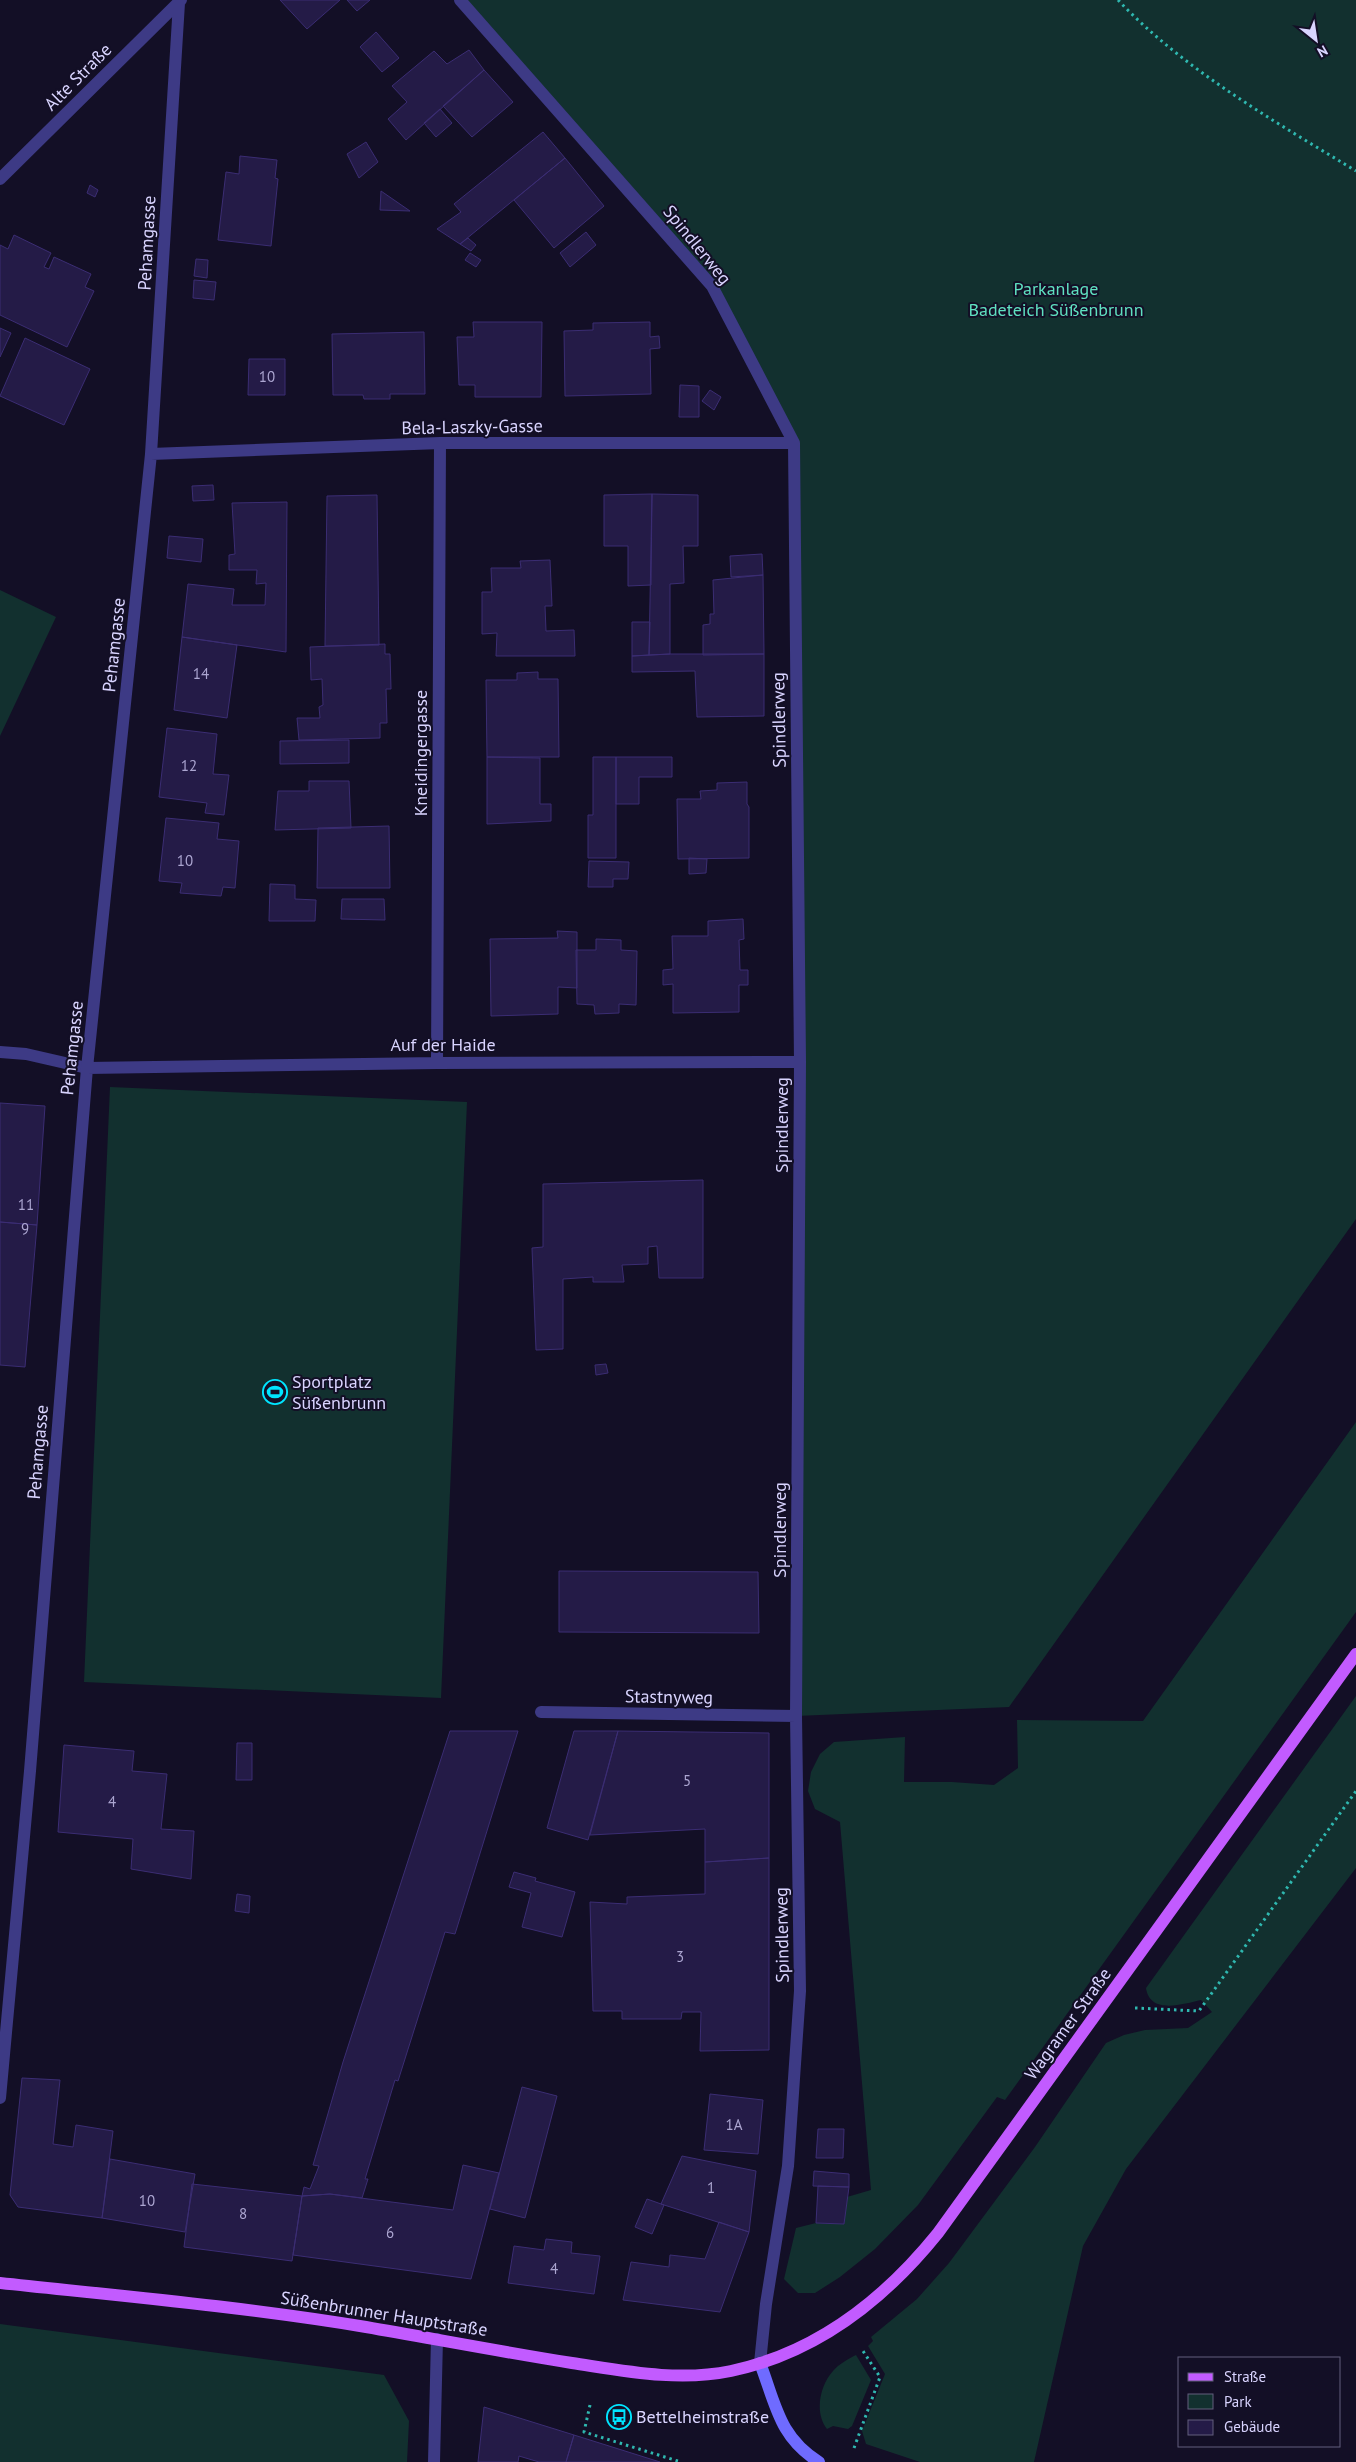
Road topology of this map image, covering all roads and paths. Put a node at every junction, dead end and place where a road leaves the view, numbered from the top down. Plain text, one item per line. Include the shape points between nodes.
1 (460, 0) edge
2 (1118, 0) edge
3 (180, 1) edge
4 (1356, 171) edge
5 (0, 179) edge
6 (440, 443) junction
7 (794, 443) junction
8 (151, 454) junction
9 (0, 1052) edge
10 (437, 1062) junction
11 (800, 1062) junction
12 (87, 1068) junction
13 (1356, 1654) edge
14 (541, 1712) dead end
15 (796, 1716) junction
16 (1356, 1791) edge
17 (1102, 2007) junction
18 (0, 2098) edge
19 (0, 2283) edge
20 (437, 2339) junction
21 (863, 2351) dead end
22 (760, 2363) junction
23 (590, 2405) dead end
24 (854, 2448) dead end
25 (434, 2462) edge
26 (682, 2462) edge
27 (820, 2462) edge

1 - 7 street, Spindlerweg via 712,286
2 - 4 path via 1183,57 1239,99
3 - 5 street, Alte Straße
3 - 8 street, Pehamgasse
6 - 7 street, Bela-Laszky-Gasse
6 - 8 street, Bela-Laszky-Gasse
6 - 10 street, Kneidingergasse
7 - 11 street, Spindlerweg
8 - 12 street, Pehamgasse
9 - 12 street, Auf der Haide via 26,1054
10 - 11 street, Auf der Haide
10 - 12 street, Auf der Haide
11 - 15 street, Spindlerweg
12 - 18 street, Pehamgasse via 31,1761
13 - 17 main road, Wagramer Straße
14 - 15 street, Stastnyweg
15 - 22 street, Spindlerweg via 800,1991 788,2166
16 - 17 path via 1199,2011
17 - 22 main road, Wagramer Straße via 938,2233 898,2279 832,2330 786,2354
19 - 20 main road, Süßenbrunner Hauptstraße via 256,2310
20 - 22 main road, Süßenbrunner Hauptstraße via 562,2361 681,2377
20 - 25 street
21 - 24 path via 880,2376
22 - 27 street via 786,2432 803,2452
23 - 26 path via 584,2432

